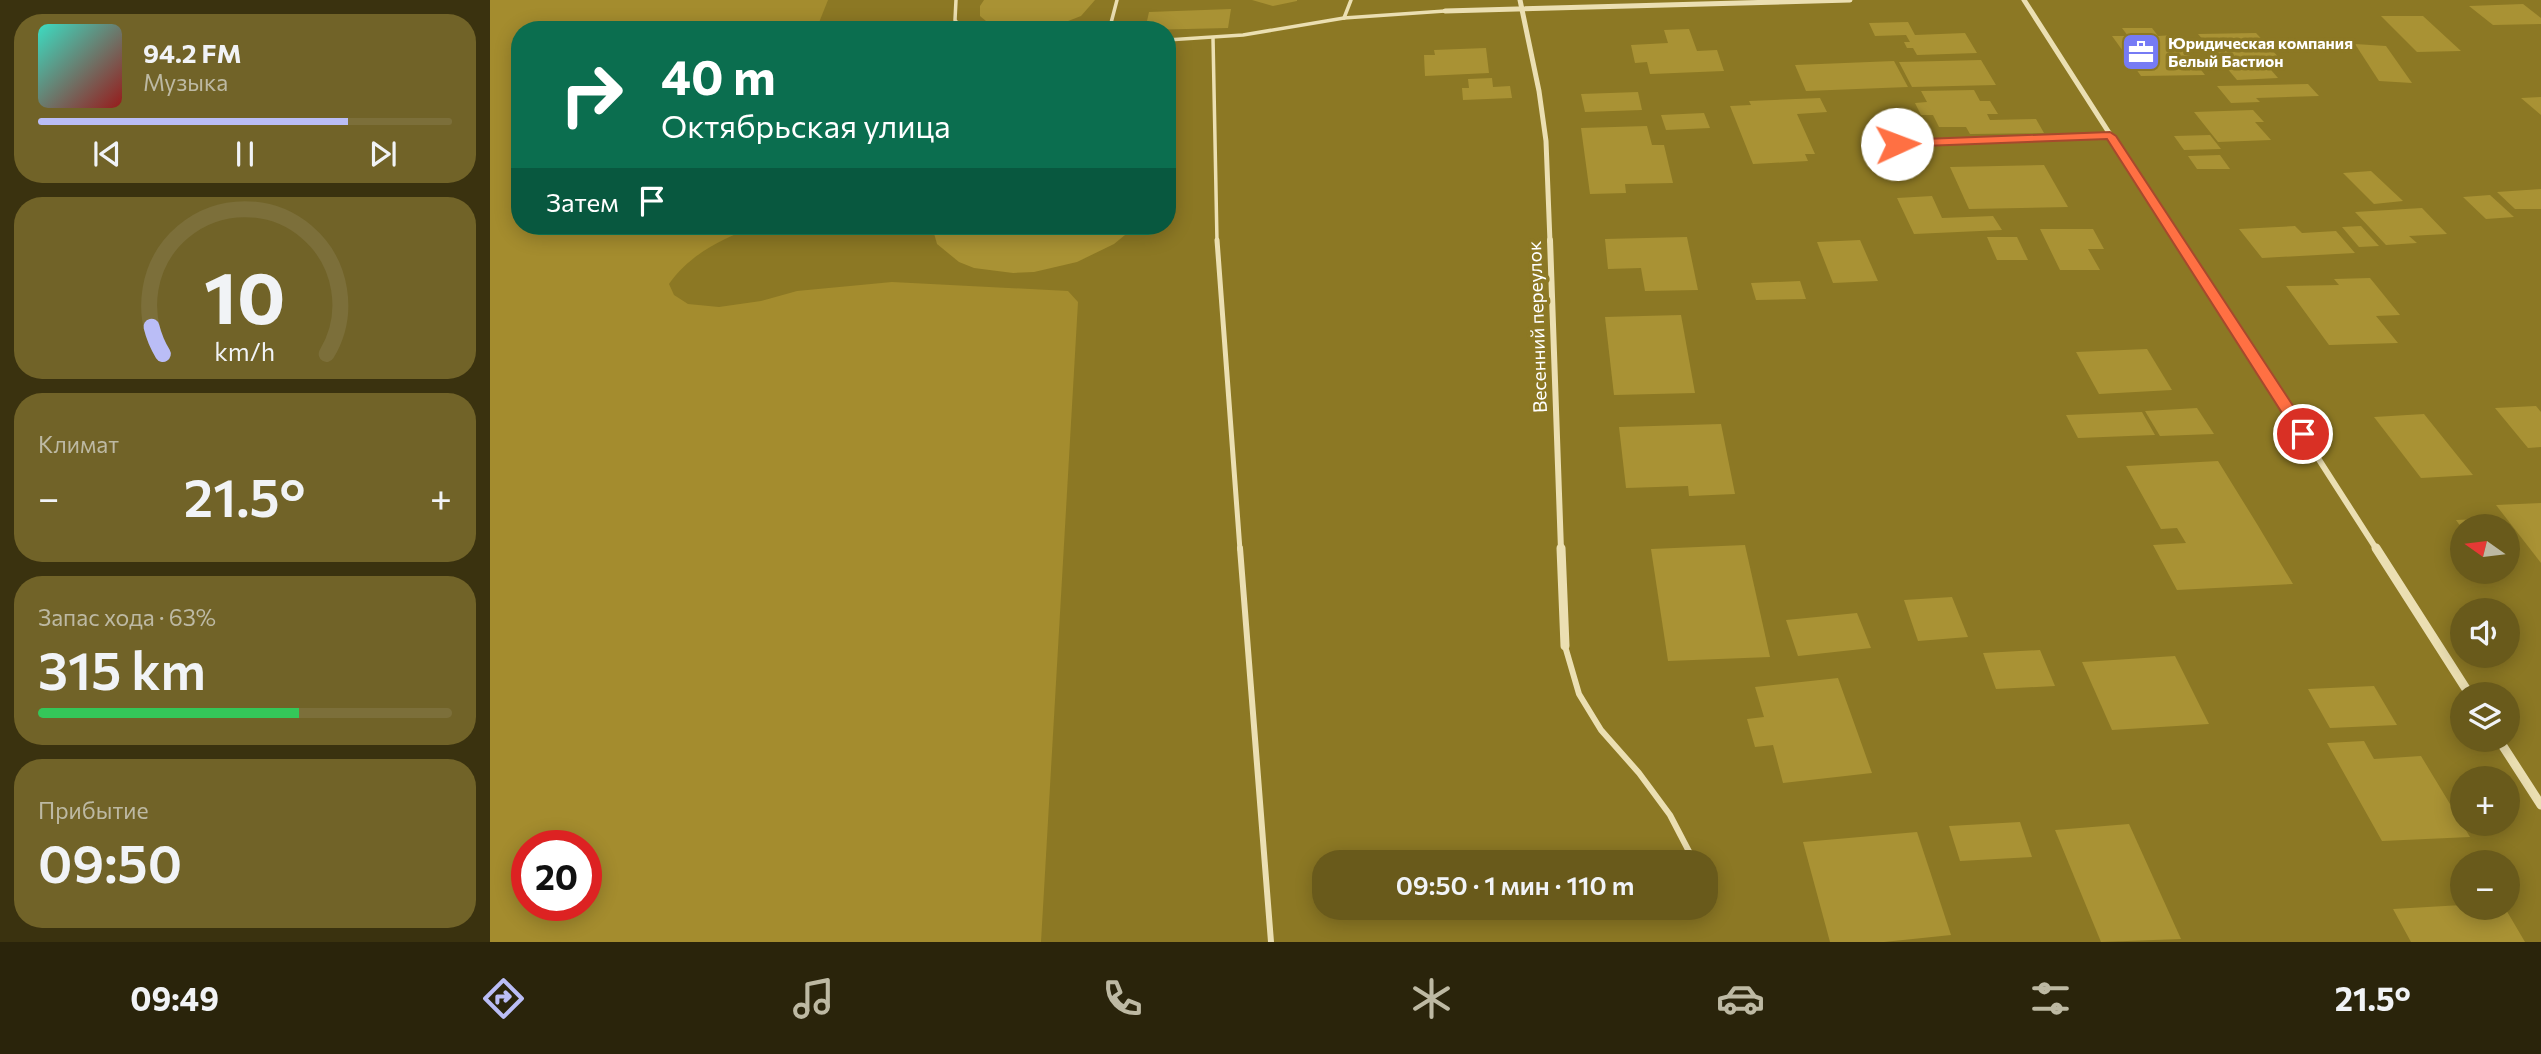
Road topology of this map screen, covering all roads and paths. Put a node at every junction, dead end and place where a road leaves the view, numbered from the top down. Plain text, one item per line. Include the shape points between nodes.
1 (956, 0) edge
2 (1117, 0) edge
3 (1351, 0) edge
4 (1520, 0) edge
5 (1850, 0) edge
6 (2024, 0) edge
7 (1522, 9) junction
8 (1445, 11) joint
9 (1345, 18) junction
10 (956, 21) edge
11 (1112, 21) edge
12 (1213, 38) junction
13 (1176, 40) edge
14 (2110, 136) junction
15 (1897, 144) dead end
16 (1565, 646) joint
17 (2462, 682) edge
18 (2508, 752) edge
19 (2541, 805) edge
20 (1688, 850) edge
21 (1271, 942) edge

1 - 10 lane
2 - 11 lane
3 - 9 lane
4 - 7 street, Весенний переулок
5 - 7 street
6 - 14 street
7 - 8 street
7 - 16 street, Весенний переулок via 1539,91 1548,174
8 - 9 lane
9 - 12 lane
12 - 13 lane
12 - 21 lane via 1217,262
14 - 15 lane
14 - 17 street
16 - 20 lane via 1579,694 1601,730 1670,815
18 - 19 street

